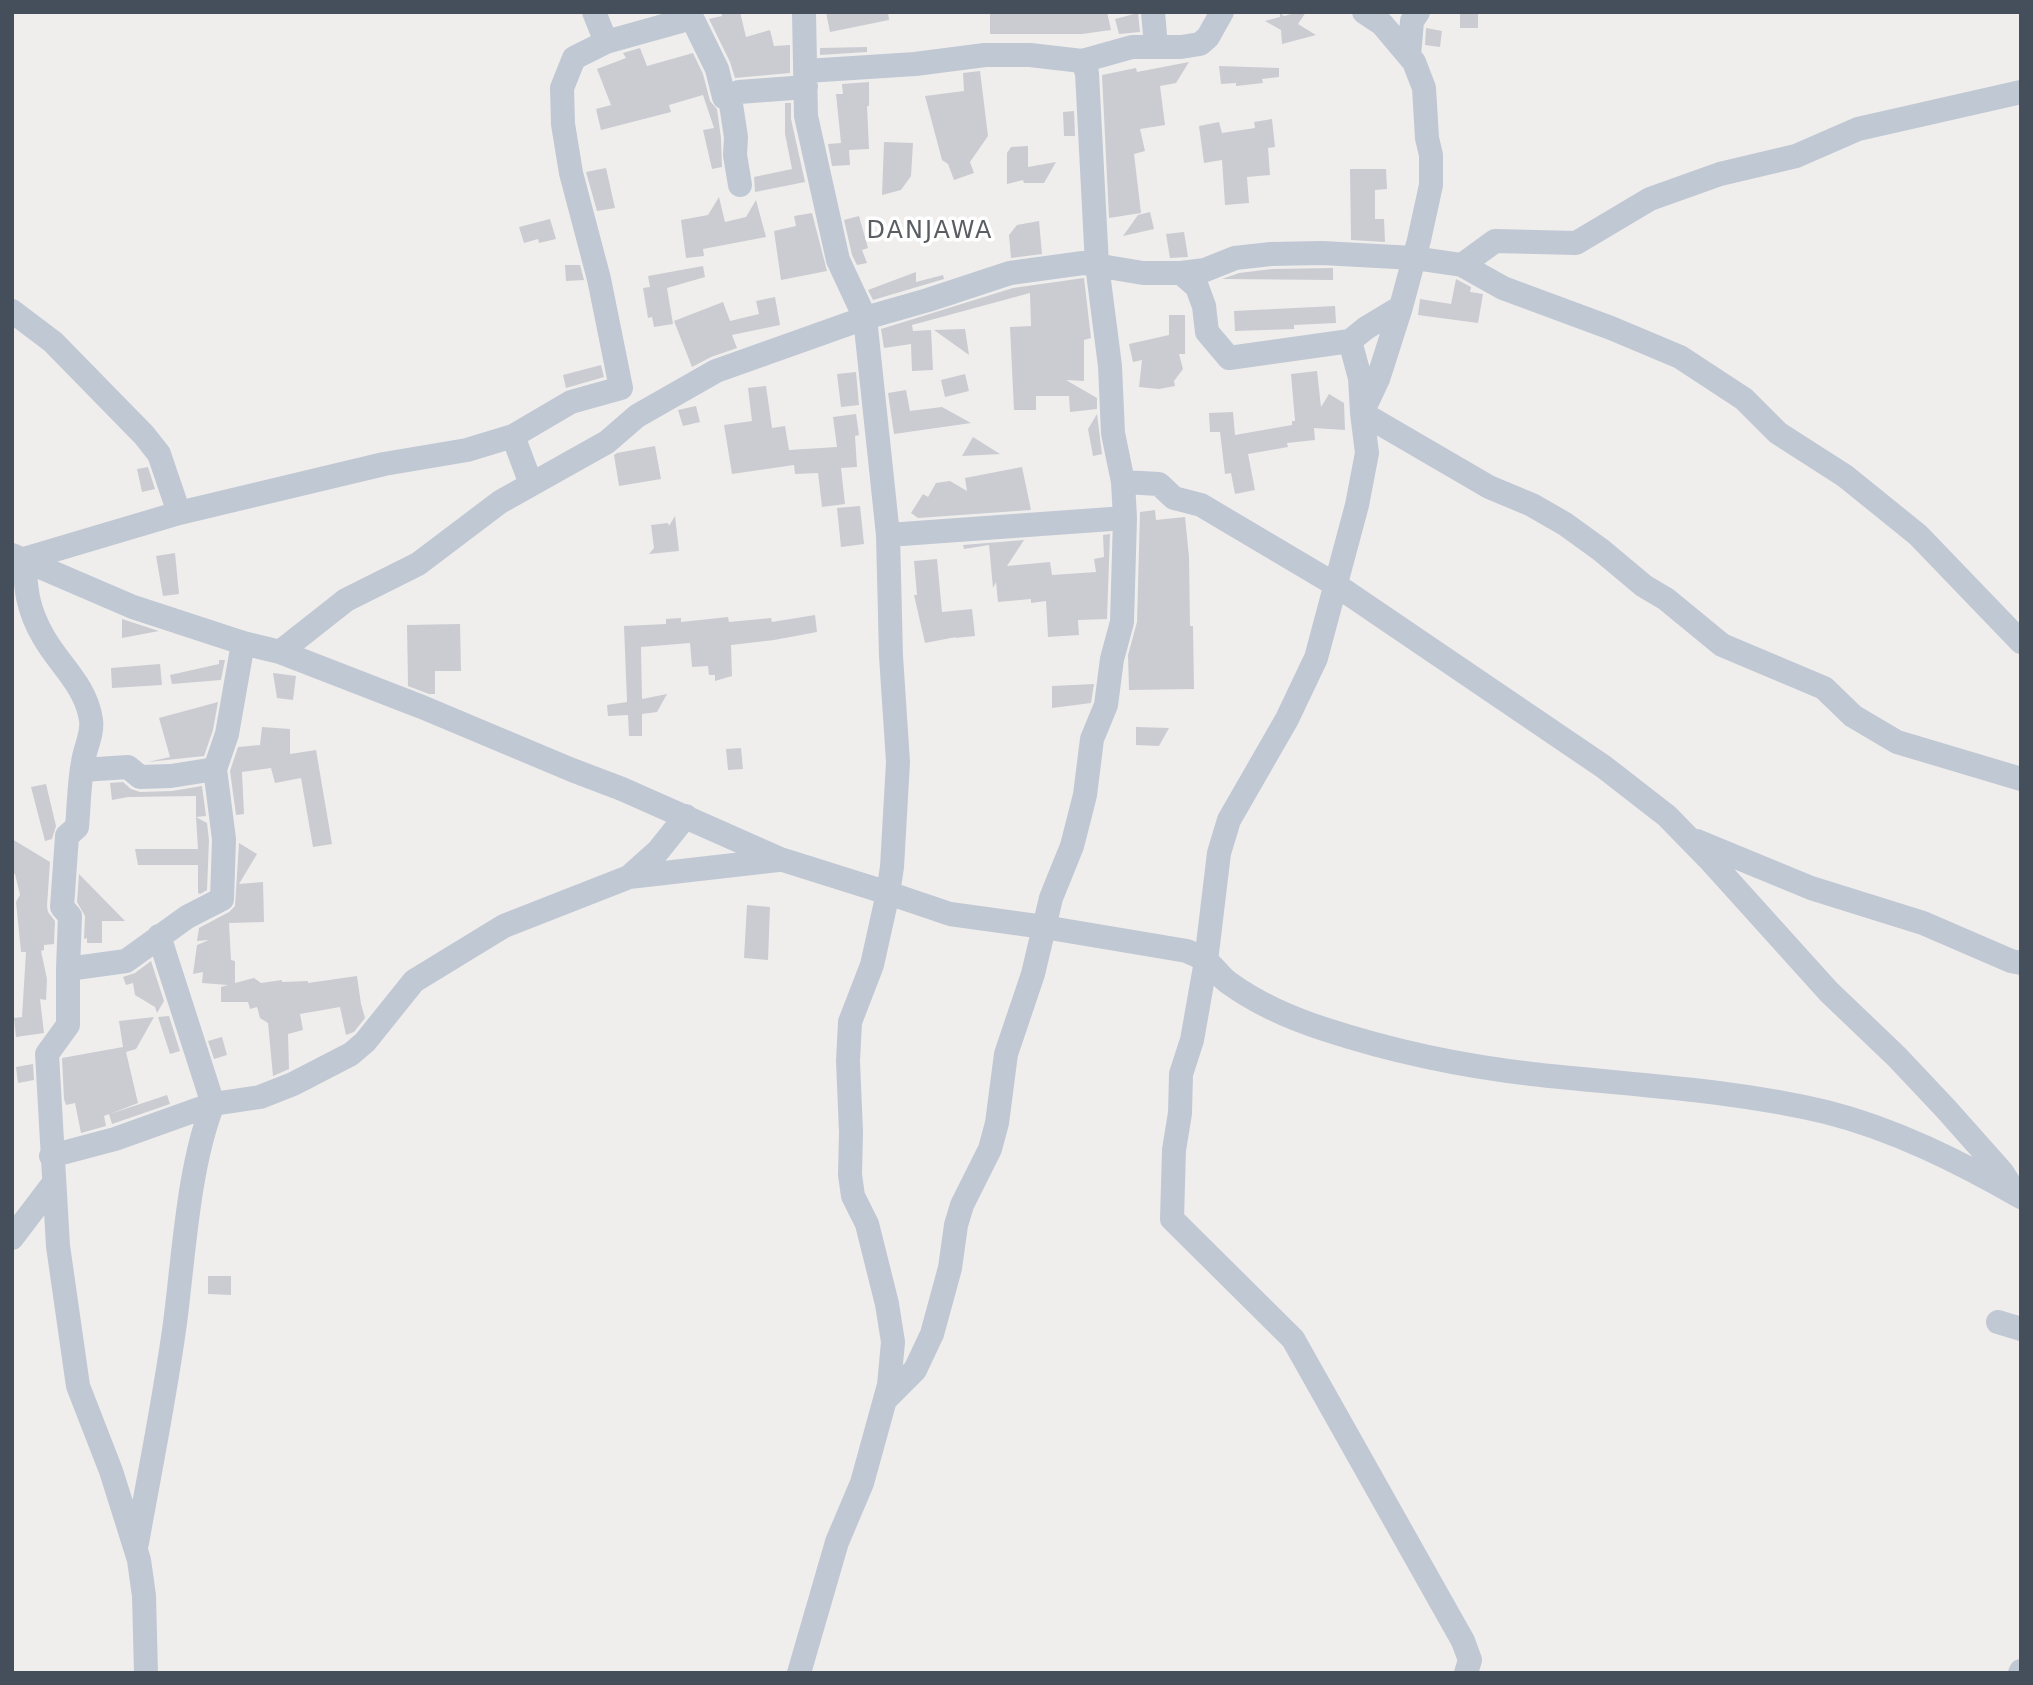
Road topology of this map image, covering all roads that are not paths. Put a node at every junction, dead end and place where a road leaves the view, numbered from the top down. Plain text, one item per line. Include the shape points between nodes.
1 (594, 12) edge
2 (804, 12) edge
3 (1153, 12) edge
4 (1222, 12) edge
5 (1364, 12) edge
6 (1419, 12) edge
7 (692, 15) edge
8 (606, 41) junction
9 (1156, 47) junction
10 (1409, 56) junction
11 (1082, 61) junction
12 (806, 79) junction
13 (2021, 92) edge
14 (730, 98) junction
15 (740, 185) dead end
16 (1414, 258) junction
17 (1097, 265) junction
18 (1462, 265) junction
19 (1181, 273) junction
20 (1401, 307) junction
21 (12, 311) edge
22 (865, 318) junction
23 (1350, 341) junction
24 (1362, 413) junction
25 (513, 436) junction
26 (1123, 482) junction
27 (531, 484) junction
28 (179, 513) junction
29 (1125, 518) junction
30 (888, 535) junction
31 (18, 557) edge
32 (1336, 584) junction
33 (2021, 642) edge
34 (243, 643) junction
35 (280, 652) junction
36 (215, 769) junction
37 (82, 770) junction
38 (2021, 779) edge
39 (686, 816) junction
40 (1687, 837) junction
41 (780, 859) junction
42 (629, 877) junction
43 (887, 893) junction
44 (1044, 927) junction
45 (159, 936) junction
46 (1206, 961) junction
47 (2021, 963) edge
48 (68, 969) junction
49 (213, 1104) junction
50 (51, 1156) junction
51 (52, 1184) junction
52 (2018, 1195) edge
53 (12, 1238) edge
54 (885, 1400) junction
55 (136, 1548) junction
56 (146, 1673) edge
57 (799, 1673) edge
58 (1466, 1673) edge

1 - 8 street
2 - 12 street
3 - 9 street
4 - 9 street via 1200,44
5 - 10 street via 1382,24
6 - 10 street via 1412,21
7 - 8 street
7 - 14 street via 717,69 724,97
8 - 25 street via 574,58 562,88 563,124 570,173 599,279 621,388 570,402
9 - 11 street via 1132,47
10 - 16 street via 1424,89 1431,155 1431,185
11 - 12 street via 985,55
11 - 17 street via 1087,73
12 - 14 street via 739,92
12 - 22 street via 806,116 838,260
13 - 18 street via 1858,129 1796,156 1720,174 1650,199 1576,243 1494,241
14 - 15 street
16 - 18 street
16 - 19 street via 1271,254 1235,258 1205,270
16 - 20 street
17 - 19 street via 1143,273
17 - 22 street via 1010,273
17 - 26 street via 1113,433
18 - 33 street via 1512,292 1680,357 1744,399 1777,433 1845,476 1917,535
19 - 23 street via 1197,287 1207,332 1229,358
20 - 23 street
20 - 24 street
21 - 28 street via 53,342 144,435 159,454
22 - 27 street via 716,371 637,416 589,453
22 - 30 street
23 - 24 street via 1360,377
24 - 32 street via 1367,453
24 - 38 street via 1489,487 1565,524 1722,645 1824,688 1853,716 1898,742
25 - 27 street
25 - 28 street
26 - 29 street
26 - 32 street via 1159,484 1174,498 1201,505
27 - 35 street via 470,522 418,564 346,600
28 - 31 street
29 - 30 street
29 - 44 street via 1122,622 1106,705 1092,739 1072,846
30 - 43 street via 898,762
31 - 34 street via 133,607
31 - 37 street via 26,600 43,637 73,676 88,706 92,722
32 - 40 street via 1604,767
32 - 46 street via 1316,658 1229,820 1219,853
34 - 35 street
34 - 36 street via 227,734
35 - 39 street
36 - 37 street via 140,777 128,767
36 - 45 street via 224,839 222,899
37 - 48 street via 77,827 67,836 65,859 62,907 70,916
39 - 41 street
39 - 42 street
40 - 47 street via 1811,888 1923,923
40 - 52 street via 1829,992 1938,1100
41 - 42 street
41 - 43 street
42 - 49 street via 504,926 442,962 414,981 351,1055 260,1097
43 - 44 street via 950,914
43 - 54 street via 872,965 850,1022 848,1061 853,1196 867,1224 893,1342
44 - 46 street via 1187,951
44 - 54 street via 1006,1054 990,1149 962,1205 932,1334 915,1370
45 - 48 street via 126,961
45 - 49 street
46 - 52 street via 1226,982 1263,1006 1324,1029 1457,1063 1828,1112 1893,1134
46 - 58 street via 1181,1074 1172,1219 1293,1339 1464,1641 1470,1660
48 - 50 street via 68,1025 47,1054
49 - 50 street via 116,1139
49 - 55 street via 203,1129 195,1175
50 - 51 street
51 - 53 street
51 - 55 street via 78,1385
54 - 57 street
55 - 56 street via 144,1596

